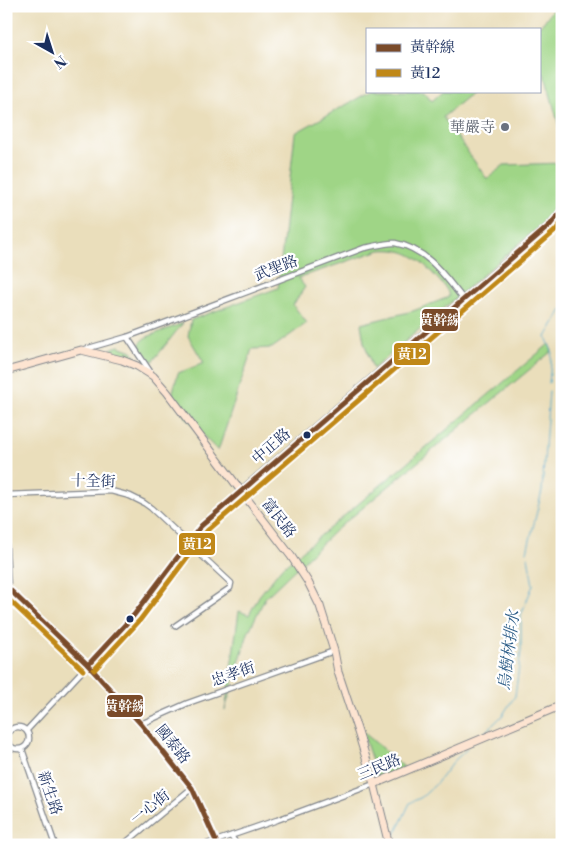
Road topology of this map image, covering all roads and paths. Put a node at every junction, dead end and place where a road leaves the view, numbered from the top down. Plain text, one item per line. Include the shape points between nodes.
1 (562, 210) edge
2 (463, 299) junction
3 (127, 337) junction
4 (81, 350) junction
5 (6, 371) edge
6 (153, 376) junction
7 (240, 491) junction
8 (6, 495) edge
9 (188, 543) junction
10 (6, 546) edge
11 (7, 588) edge
12 (175, 626) dead end
13 (334, 652) junction
14 (88, 665) junction
15 (562, 705) edge
16 (141, 724) junction
17 (8, 729) edge
18 (27, 730) junction
19 (7, 744) edge
20 (22, 749) junction
21 (374, 784) junction
22 (192, 788) junction
23 (231, 836) junction
24 (216, 843) edge
25 (55, 845) edge
26 (123, 845) edge
27 (204, 845) edge
28 (237, 845) edge
29 (389, 845) edge

1 - 2 main road, 中正路 via 550,225
2 - 3 street, 武聖路 via 438,267 419,251 393,242 364,248
2 - 7 main road, 中正路
3 - 4 street, 武聖路
3 - 6 street
4 - 5 main road, 富民路
4 - 6 main road, 富民路 via 122,360
6 - 7 main road, 富民路
7 - 9 street, 中正路 via 201,526
7 - 13 main road, 富民路 via 308,582 320,606
8 - 9 street, 十全街 via 111,491 123,494 151,508
9 - 12 street, 十全街 via 231,583 230,588
9 - 14 street, 中正路 via 137,611
10 - 11 street
11 - 14 street, 國泰路
13 - 16 street, 忠孝街 via 188,703
13 - 21 main road, 富民路
14 - 16 street, 國泰路
14 - 18 street, 中正路
15 - 21 main road, 三民路
16 - 22 street, 國泰路
17 - 18 street via 18,727
17 - 19 street
18 - 20 street via 29,741
19 - 20 street
20 - 25 street, 新生路
21 - 23 street, 三民路
21 - 29 main road, 富民路
22 - 24 street, 國泰路
22 - 26 street, 一心街
23 - 24 street, 三民路
23 - 28 street
24 - 27 street, 三民路

